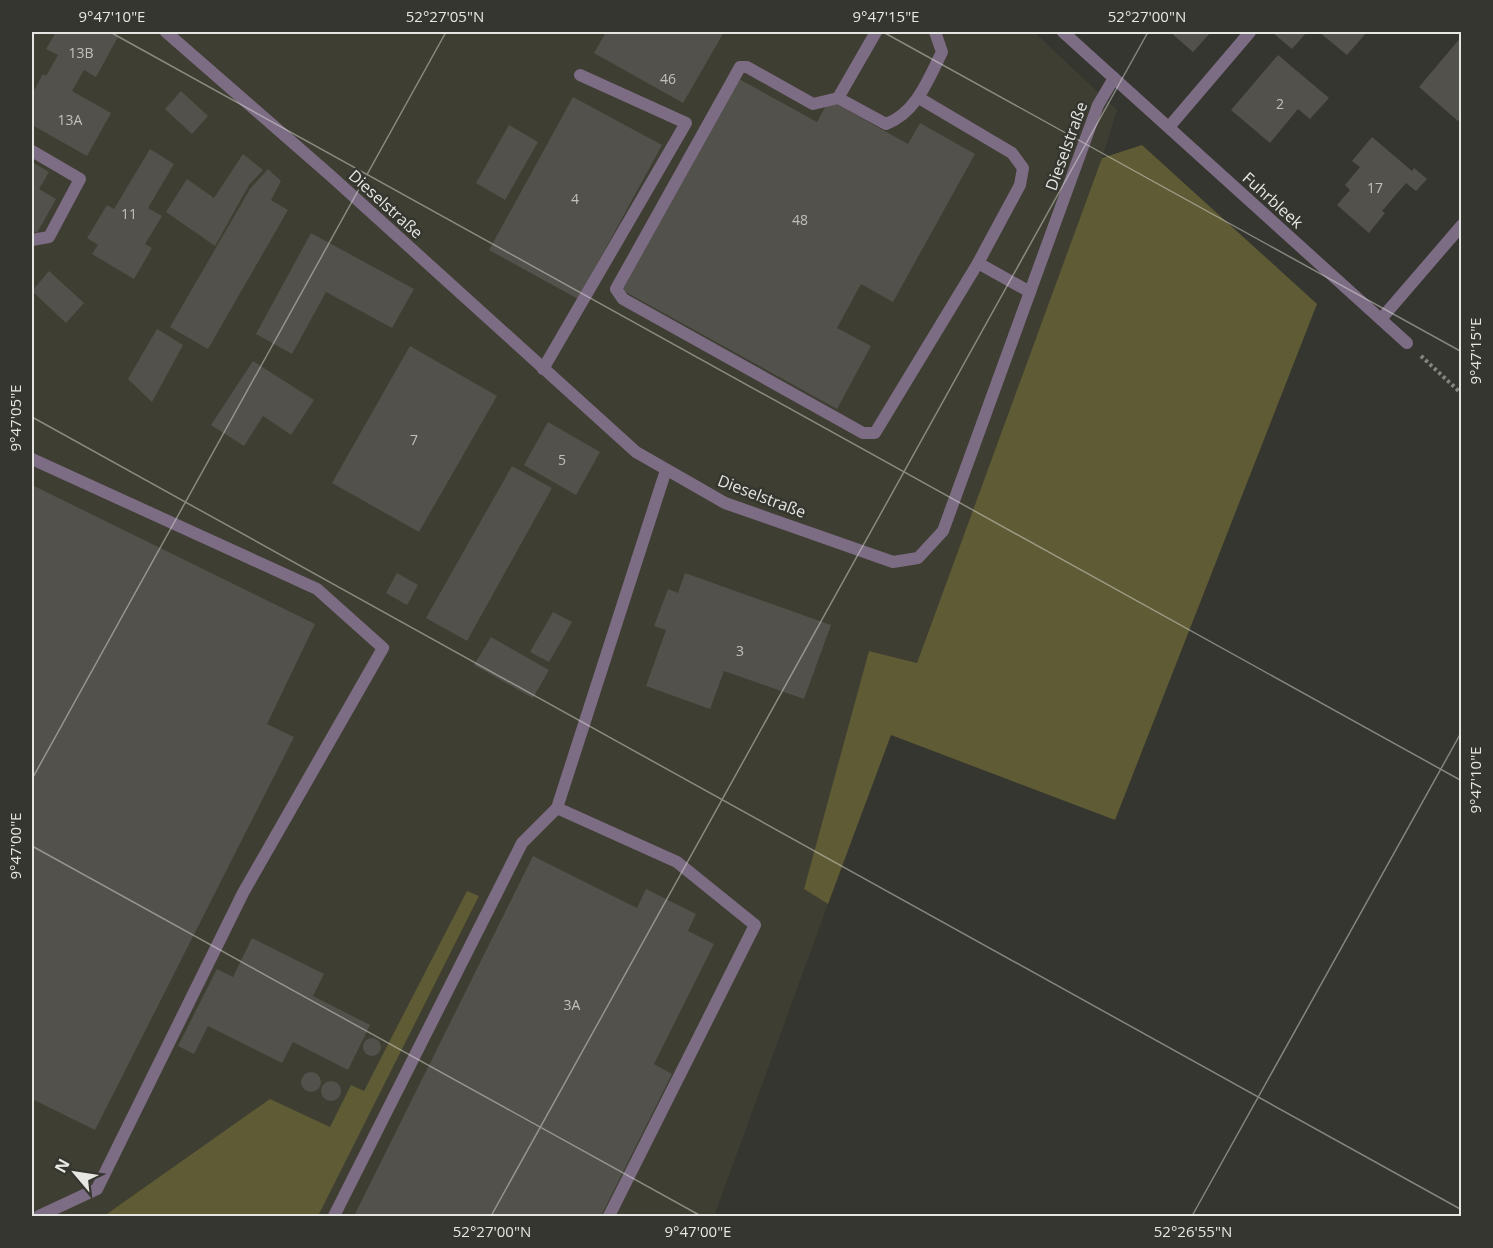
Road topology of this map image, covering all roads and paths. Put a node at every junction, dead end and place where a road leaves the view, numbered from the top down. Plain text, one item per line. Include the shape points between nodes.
1 (166, 32) edge
2 (876, 32) edge
3 (935, 32) edge
4 (1063, 32) edge
5 (1250, 32) edge
6 (580, 75) dead end
7 (1114, 78) junction
8 (838, 98) junction
9 (919, 98) junction
10 (1169, 127) junction
11 (32, 151) edge
12 (1461, 225) edge
13 (32, 240) edge
14 (978, 263) junction
15 (1030, 292) junction
16 (1381, 320) junction
17 (1407, 343) joint
18 (543, 369) junction
19 (1461, 394) edge
20 (32, 459) edge
21 (666, 470) junction
22 (557, 808) junction
23 (39, 1216) edge
24 (334, 1216) edge
25 (609, 1216) edge

1 - 18 street, Dieselstraße
2 - 8 street
3 - 9 street via 942,52
4 - 7 street, Fuhrbleek
5 - 10 street
6 - 18 street via 686,123
7 - 10 street, Fuhrbleek
7 - 15 street, Dieselstraße via 1098,105
8 - 9 street via 885,124 898,120
8 - 14 street via 813,104 747,67 740,67 616,289 623,299 863,433 875,433
9 - 14 street via 1012,153 1023,168 1020,185
10 - 16 street, Fuhrbleek
11 - 13 street via 80,179 49,237
12 - 16 street
14 - 15 street
15 - 21 street, Dieselstraße via 943,531 918,558 892,562 725,503
16 - 17 street, Fuhrbleek
17 - 19 path
18 - 21 street, Dieselstraße via 636,452
20 - 23 street via 317,589 383,648 243,893 97,1189
21 - 22 street
22 - 24 street via 522,843
22 - 25 street via 677,862 754,925

